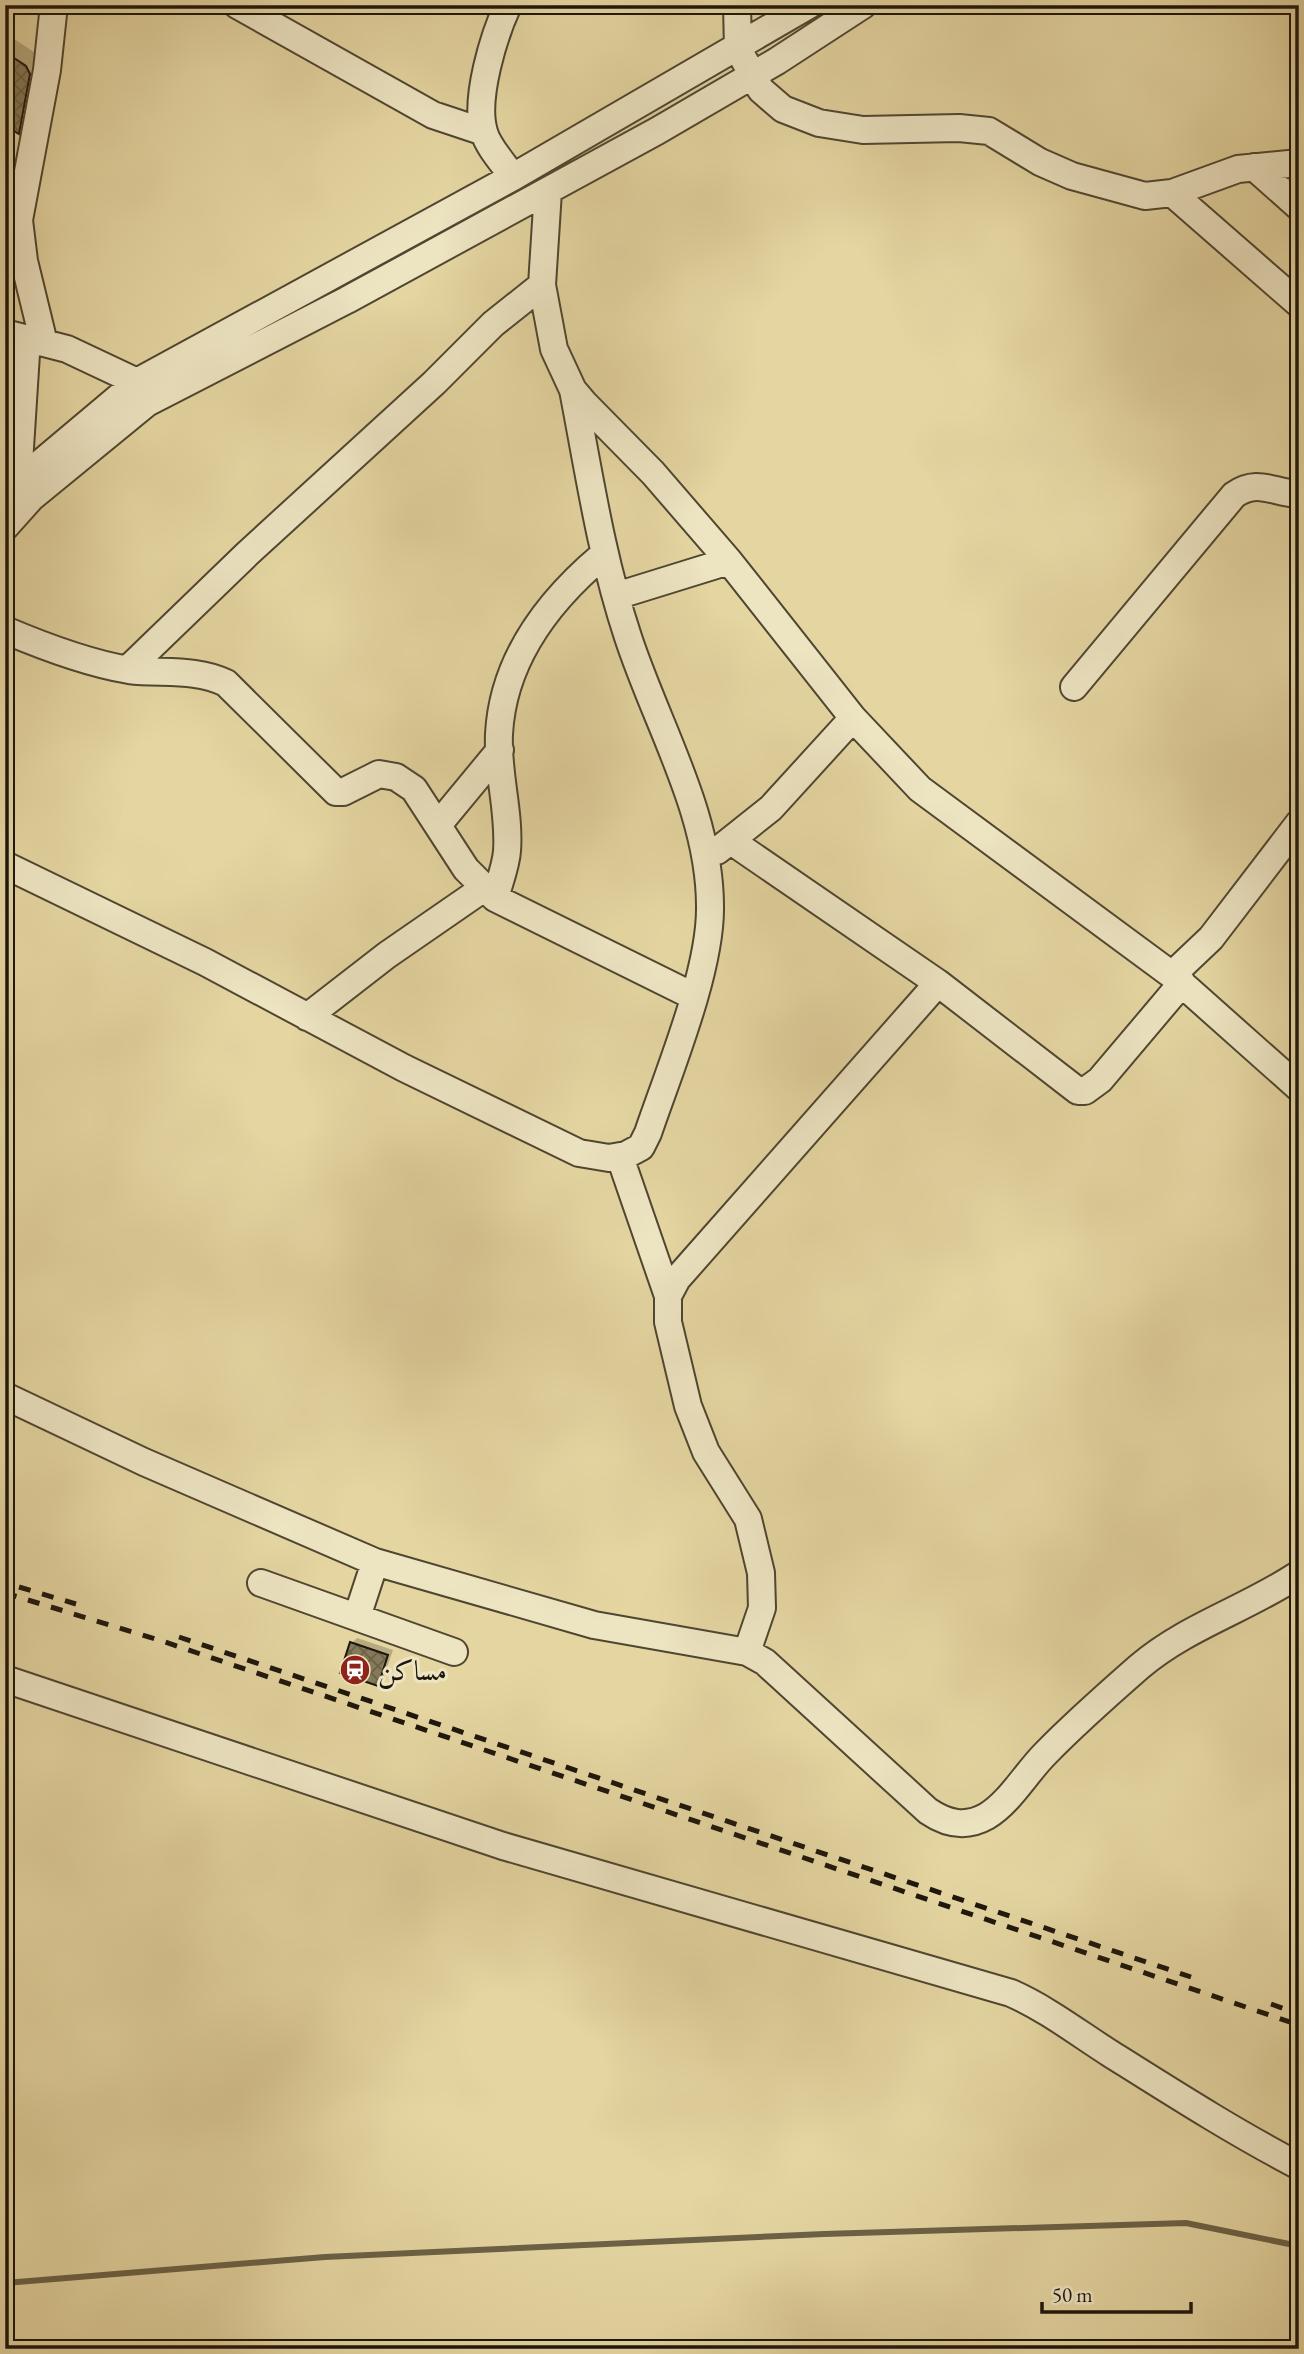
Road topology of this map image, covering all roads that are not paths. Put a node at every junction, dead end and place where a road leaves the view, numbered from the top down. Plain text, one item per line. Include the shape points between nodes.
1 (54, 5) edge
2 (508, 5) edge
3 (737, 5) edge
4 (809, 5) edge
5 (863, 5) edge
6 (242, 7) edge
7 (738, 49) junction
8 (752, 75) junction
9 (484, 132) junction
10 (1299, 163) edge
11 (1254, 167) junction
12 (513, 177) junction
13 (548, 191) junction
14 (1172, 193) junction
15 (1299, 207) edge
16 (542, 285) junction
17 (1299, 304) edge
18 (25, 338) edge
19 (136, 382) junction
20 (573, 390) junction
21 (12, 486) edge
22 (1299, 494) edge
23 (5, 527) edge
24 (603, 555) junction
25 (729, 561) junction
26 (616, 596) junction
27 (5, 630) edge
28 (128, 669) junction
29 (1074, 687) dead end
30 (853, 718) junction
31 (500, 750) junction
32 (1299, 822) edge
33 (438, 825) junction
34 (732, 841) junction
35 (706, 858) junction
36 (5, 865) edge
37 (490, 893) junction
38 (1177, 979) junction
39 (938, 983) junction
40 (693, 996) junction
41 (307, 1017) junction
42 (1299, 1088) edge
43 (620, 1157) junction
44 (668, 1296) junction
45 (5, 1396) edge
46 (375, 1562) junction
47 (1299, 1574) edge
48 (261, 1583) dead end
49 (357, 1617) junction
50 (454, 1651) dead end
51 (747, 1652) junction
52 (5, 1679) edge
53 (1299, 2166) edge

1 - 18 street via 47,71 19,220
2 - 9 street via 484,82
3 - 7 street
4 - 7 street
5 - 8 street
6 - 9 street via 433,115
7 - 8 street
7 - 12 street
8 - 13 street
8 - 14 street via 770,101 819,123 863,130 989,131 1072,176 1135,194
9 - 12 street
10 - 11 street
11 - 14 street via 1213,176
11 - 15 street
12 - 19 street
13 - 16 street
13 - 23 street via 147,403 31,498
14 - 17 street
16 - 20 street via 554,349
16 - 28 street via 494,324
18 - 19 street via 67,349
18 - 21 street
19 - 21 street
20 - 24 street
20 - 25 street
22 - 29 street via 1260,485 1234,495
24 - 26 street
24 - 31 street via 544,613 519,651 507,689
25 - 26 street
25 - 30 street
26 - 35 street
27 - 28 street via 52,649
28 - 33 street via 216,678 336,792 390,774 414,789
30 - 34 street via 771,808
30 - 38 street via 920,789
31 - 33 street
31 - 37 street via 507,853
32 - 38 street
33 - 37 street via 466,869
34 - 35 street
34 - 39 street
35 - 40 street via 709,931
36 - 41 street
37 - 40 street
37 - 41 street via 387,955
38 - 39 street via 1126,1052 1085,1091 1067,1085
38 - 42 street
39 - 44 street via 677,1279
40 - 43 street via 649,1133 641,1147
41 - 43 street via 579,1153
43 - 44 street
44 - 51 street via 667,1322 688,1406 706,1452 748,1519 761,1573 762,1608
45 - 46 street
46 - 49 street
46 - 51 street via 594,1625
47 - 51 street via 1185,1633 1158,1652 1044,1755 999,1806 968,1823 941,1820 928,1811 765,1662
48 - 49 street
49 - 50 street
52 - 53 street via 503,1846 1011,1993 1042,2006 1221,2125

